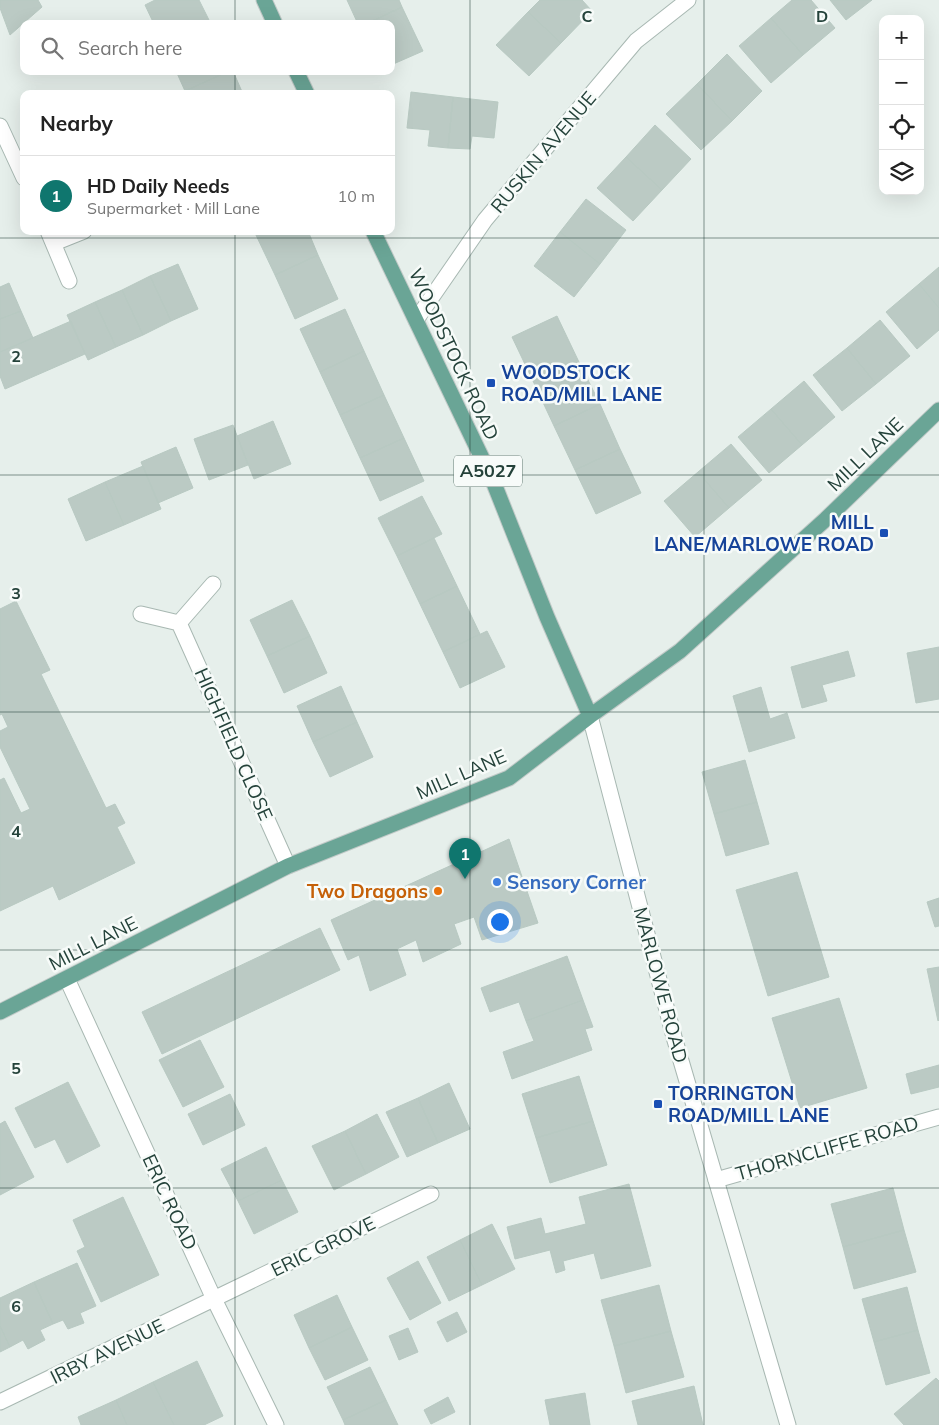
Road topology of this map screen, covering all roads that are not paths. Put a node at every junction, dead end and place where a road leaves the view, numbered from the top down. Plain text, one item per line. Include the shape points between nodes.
1 (264, 0) edge
2 (688, 0) edge
3 (273, 20) edge
4 (298, 75) edge
5 (305, 90) edge
6 (0, 126) edge
7 (20, 169) edge
8 (375, 235) edge
9 (51, 237) edge
10 (69, 281) dead end
11 (416, 320) junction
12 (939, 410) edge
13 (213, 584) dead end
14 (140, 614) dead end
15 (179, 623) junction
16 (590, 716) junction
17 (288, 866) junction
18 (67, 979) junction
19 (0, 1012) edge
20 (939, 1117) edge
21 (716, 1180) junction
22 (431, 1194) dead end
23 (214, 1299) junction
24 (0, 1402) edge
25 (276, 1425) edge
26 (788, 1425) edge

1 - 3 main road
2 - 11 street, RUSKIN AVENUE via 636,41 485,220
4 - 5 main road
6 - 7 street
8 - 11 main road, WOODSTOCK ROAD / A5027
9 - 10 street
11 - 16 main road, WOODSTOCK ROAD / A5027 via 493,481
12 - 16 main road, MILL LANE via 826,519 680,651
13 - 15 street
14 - 15 street
15 - 17 street, HIGHFIELD CLOSE
16 - 17 main road, MILL LANE via 509,778
16 - 21 street, MARLOWE ROAD via 674,1037
17 - 18 main road, MILL LANE
18 - 19 main road, MILL LANE
18 - 23 street, ERIC ROAD
20 - 21 street, THORNCLIFFE ROAD
21 - 26 street, MARLOWE ROAD
22 - 23 street, ERIC GROVE
23 - 24 street, IRBY AVENUE
23 - 25 street, ERIC ROAD

